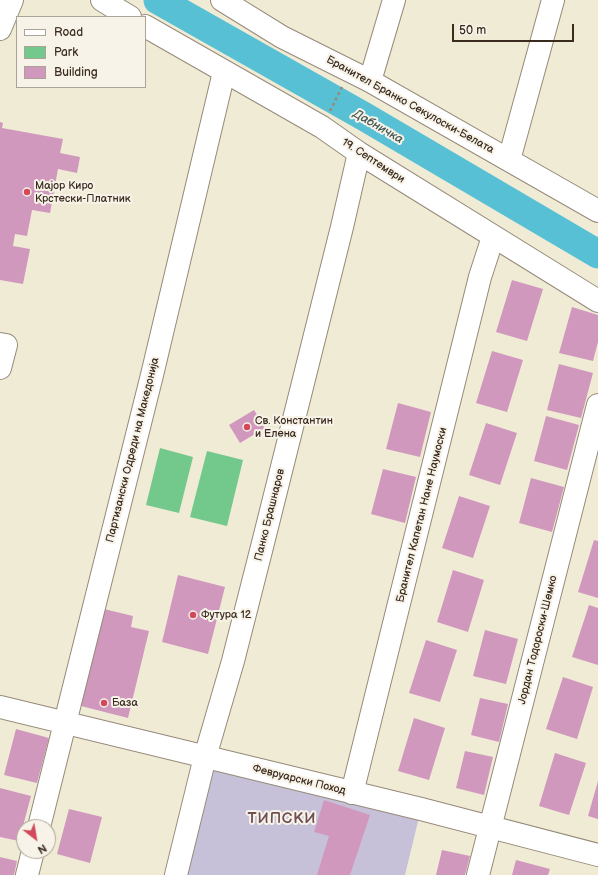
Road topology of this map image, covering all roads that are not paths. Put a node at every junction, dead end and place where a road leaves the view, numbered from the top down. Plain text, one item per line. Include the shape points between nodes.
1 (12, 0) edge
2 (102, 0) edge
3 (222, 0) edge
4 (394, 0) edge
5 (553, 0) edge
6 (128, 16) edge
7 (146, 27) edge
8 (0, 29) edge
9 (224, 72) junction
10 (370, 81) junction
11 (359, 153) junction
12 (509, 160) junction
13 (598, 211) edge
14 (493, 237) junction
15 (598, 301) edge
16 (3, 344) edge
17 (0, 368) edge
18 (598, 405) edge
19 (0, 708) edge
20 (64, 722) junction
21 (205, 757) junction
22 (352, 793) junction
23 (41, 819) edge
24 (490, 827) junction
25 (598, 855) edge
26 (31, 859) edge
27 (27, 875) edge
28 (176, 875) edge
29 (478, 875) edge

1 - 8 street
2 - 6 street
3 - 10 street, Бранител Бранко Секулоски-Белата via 282,37
4 - 10 street
5 - 12 street
7 - 9 street, 19. Септември
9 - 11 street, 19. Септември via 322,127
9 - 20 street, Партизански Одреди на Македонија via 152,375
10 - 12 street, Бранител Бранко Секулоски-Белата
11 - 14 street, 19. Септември
11 - 21 street, Панко Брашнаров via 233,661
12 - 13 street, Бранител Бранко Секулоски-Белата
14 - 15 street, 19. Септември
14 - 22 street, Бранител Капетан Нане Наумоски via 480,277
16 - 17 street
18 - 24 street, Јордан Тодороски-Шемко
19 - 20 street, Февруарски Поход
20 - 21 street, Февруарски Поход
20 - 23 street, Партизански Одреди на Македонија
21 - 22 street, Февруарски Поход
21 - 28 street, Панко Брашнаров
22 - 24 street, Февруарски Поход
24 - 25 street, Февруарски Поход
24 - 29 street, Јордан Тодороски-Шемко
26 - 27 street

